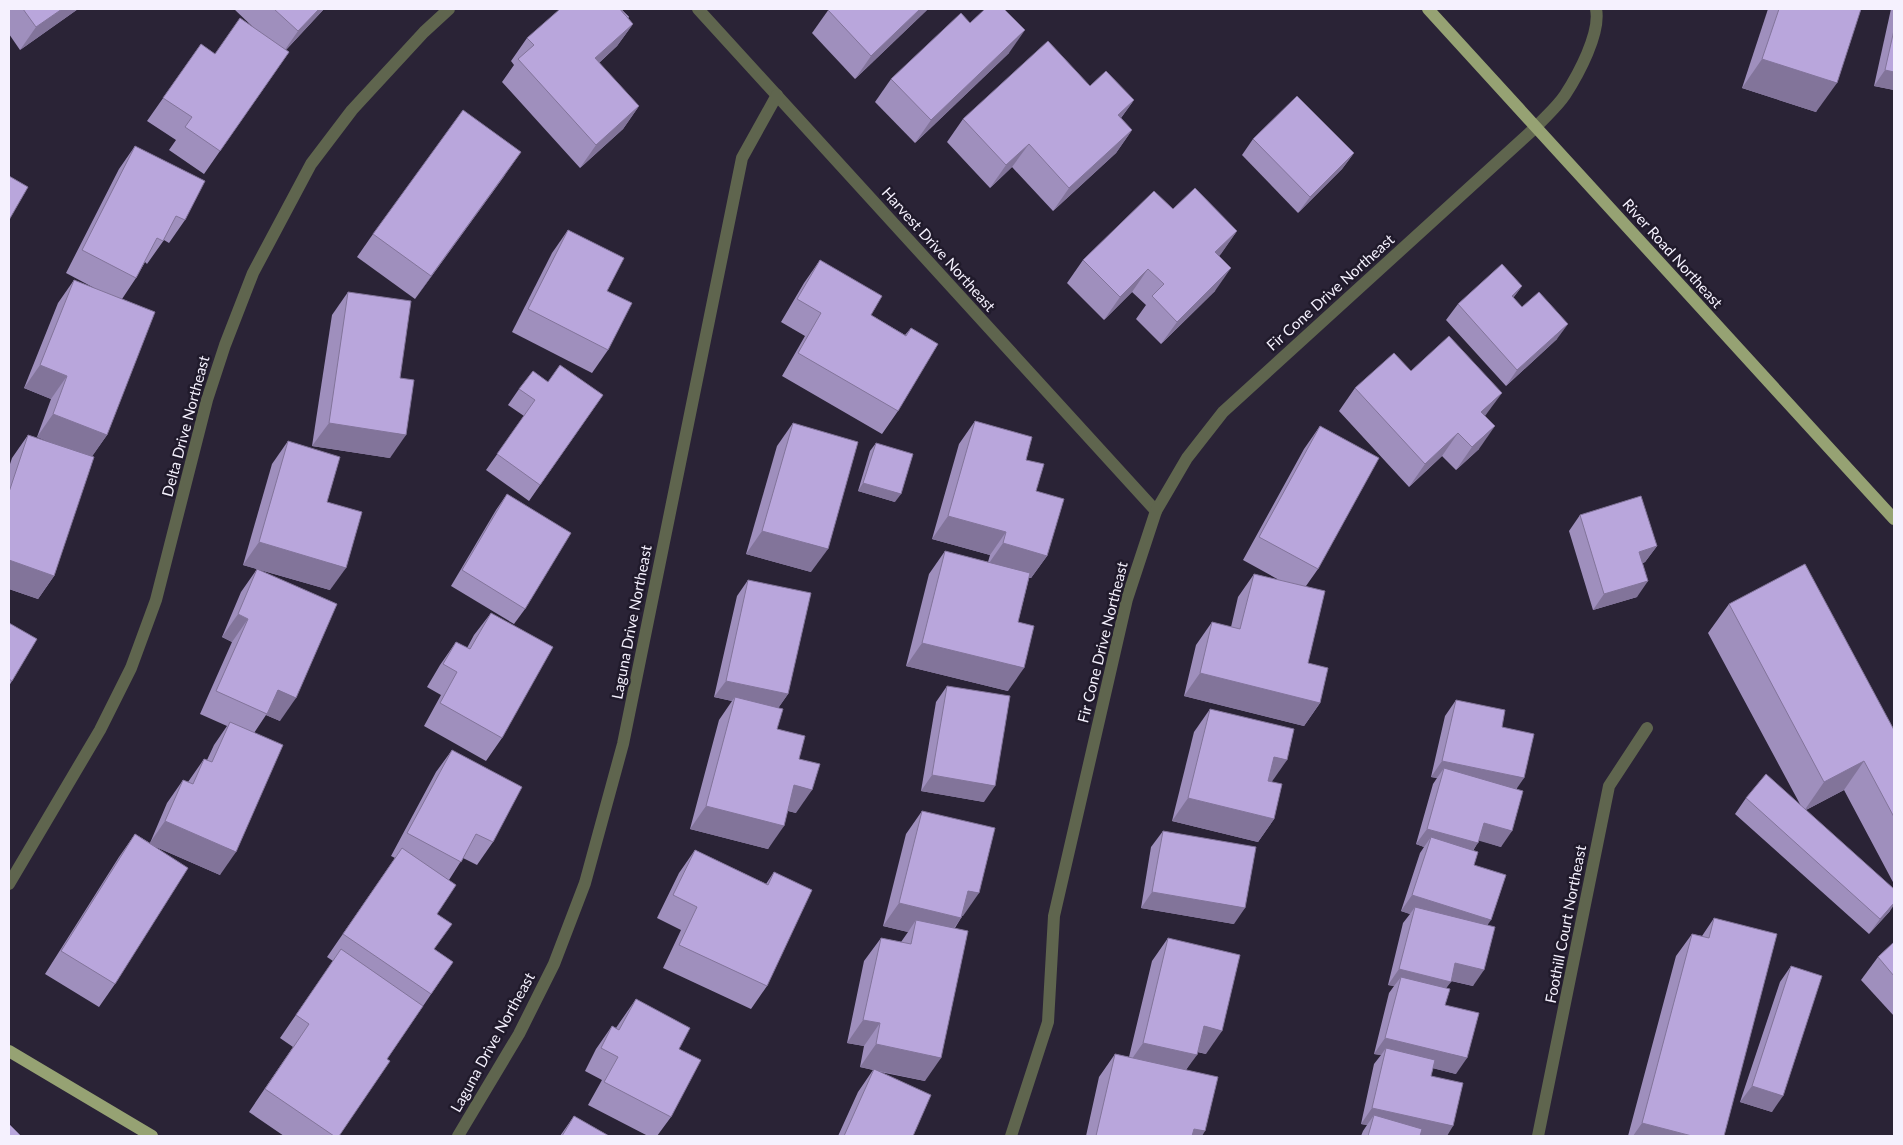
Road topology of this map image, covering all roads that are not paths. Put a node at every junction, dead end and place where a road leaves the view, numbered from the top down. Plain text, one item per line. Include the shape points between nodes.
1 (449, 9) edge
2 (698, 9) edge
3 (1428, 9) edge
4 (1596, 9) edge
5 (777, 95) junction
6 (1536, 127) junction
7 (1156, 511) junction
8 (1894, 520) edge
9 (1647, 728) dead end
10 (9, 884) edge
11 (9, 1051) edge
12 (152, 1136) edge
13 (458, 1136) edge
14 (1011, 1136) edge
15 (1538, 1136) edge

1 - 10 street, Delta Drive Northeast via 352,110 311,164 253,273 222,354 156,600 131,668 100,730
2 - 5 street, Harvest Drive Northeast
3 - 6 main road, River Road Northeast
4 - 6 street, Fir Cone Drive Northeast via 1598,19 1586,57 1564,96
5 - 7 street, Harvest Drive Northeast
5 - 13 street, Laguna Drive Northeast via 742,158 623,744 585,883 554,964 523,1025
6 - 7 street, Fir Cone Drive Northeast via 1223,412 1187,458
6 - 8 main road, River Road Northeast
7 - 14 street, Fir Cone Drive Northeast via 1127,599 1054,916 1048,1022
9 - 15 street, Foothill Court Northeast via 1609,786
11 - 12 main road

